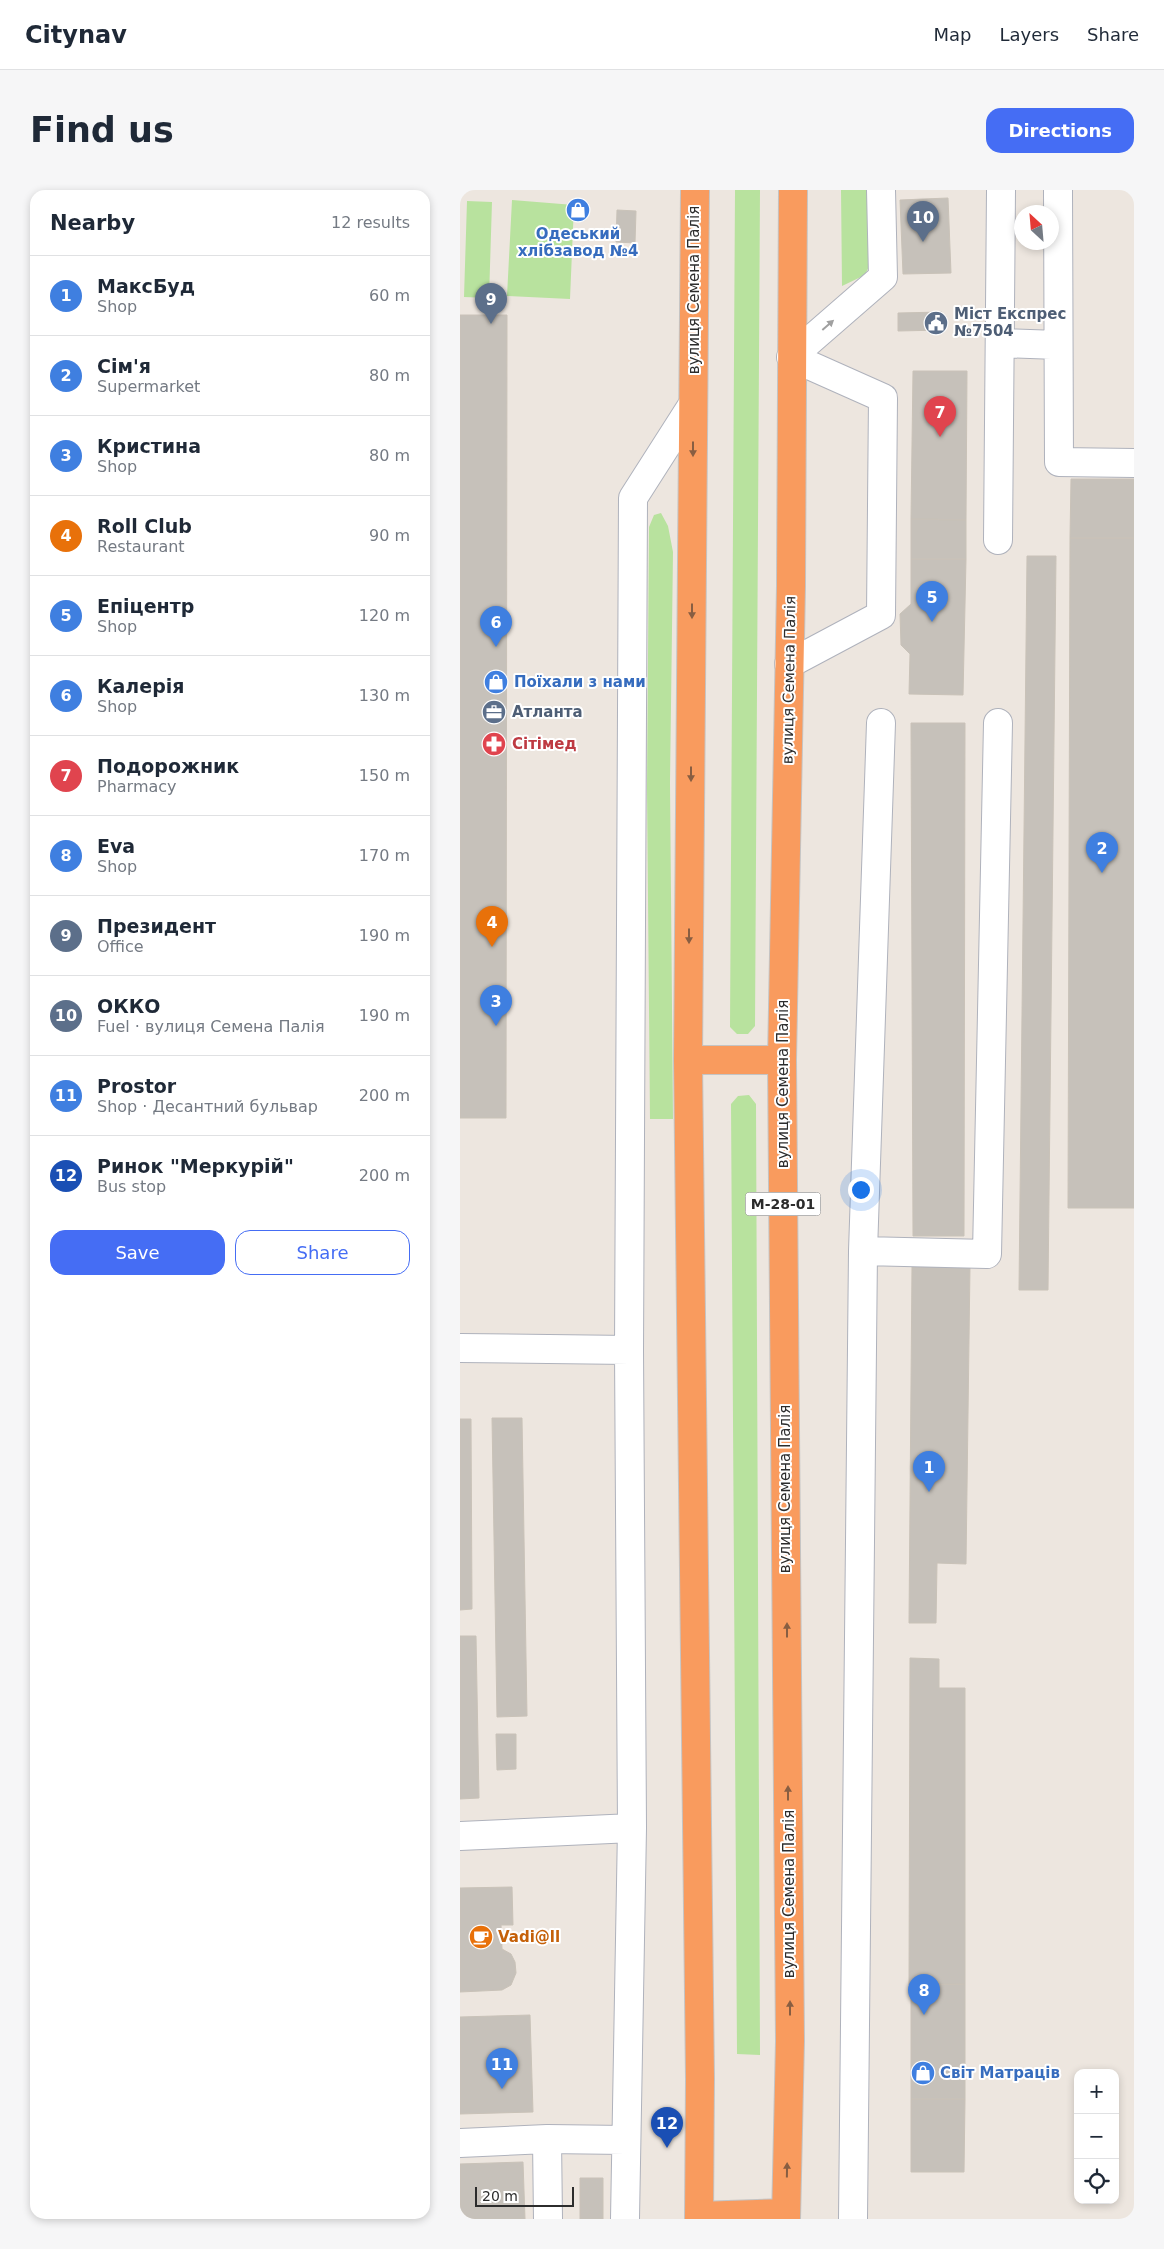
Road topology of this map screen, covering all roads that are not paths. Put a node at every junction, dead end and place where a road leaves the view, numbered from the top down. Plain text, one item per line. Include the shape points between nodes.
1 (695, 190) edge
2 (793, 190) edge
3 (881, 190) edge
4 (1002, 190) edge
5 (1058, 190) edge
6 (1000, 343) junction
7 (1058, 345) junction
8 (791, 357) junction
9 (693, 404) junction
10 (1134, 463) edge
11 (998, 540) dead end
12 (789, 664) junction
13 (881, 723) dead end
14 (998, 723) dead end
15 (688, 1060) junction
16 (782, 1060) junction
17 (863, 1250) junction
18 (460, 1348) edge
19 (629, 1350) junction
20 (632, 1828) junction
21 (460, 1836) edge
22 (547, 2140) junction
23 (625, 2140) junction
24 (460, 2143) edge
25 (786, 2216) edge
26 (698, 2218) edge
27 (548, 2219) edge
28 (625, 2219) edge
29 (853, 2219) edge

1 - 9 highway, вулиця Семена Палія
2 - 8 highway, вулиця Семена Палія / М-28-01
8 -> 3 street via 882,277
4 - 6 street
5 - 7 street
6 - 7 street
6 - 11 street
7 - 10 street via 1059,462
8 - 12 highway, вулиця Семена Палія / М-28-01
8 - 12 street via 883,398 883,418 881,615
9 -> 15 highway, вулиця Семена Палія
9 - 19 street via 633,498
12 - 16 highway, вулиця Семена Палія / М-28-01
13 - 17 street
14 - 17 street via 987,1254
15 - 16 highway
15 - 26 highway, вулиця Семена Палія via 700,2079
25 -> 16 highway, вулиця Семена Палія / М-28-01 via 790,2041
17 - 29 street
18 - 19 street
19 - 20 street
20 - 21 street
20 - 23 street
22 - 23 street
22 - 24 street
22 - 27 street
23 - 28 street
25 - 26 highway

